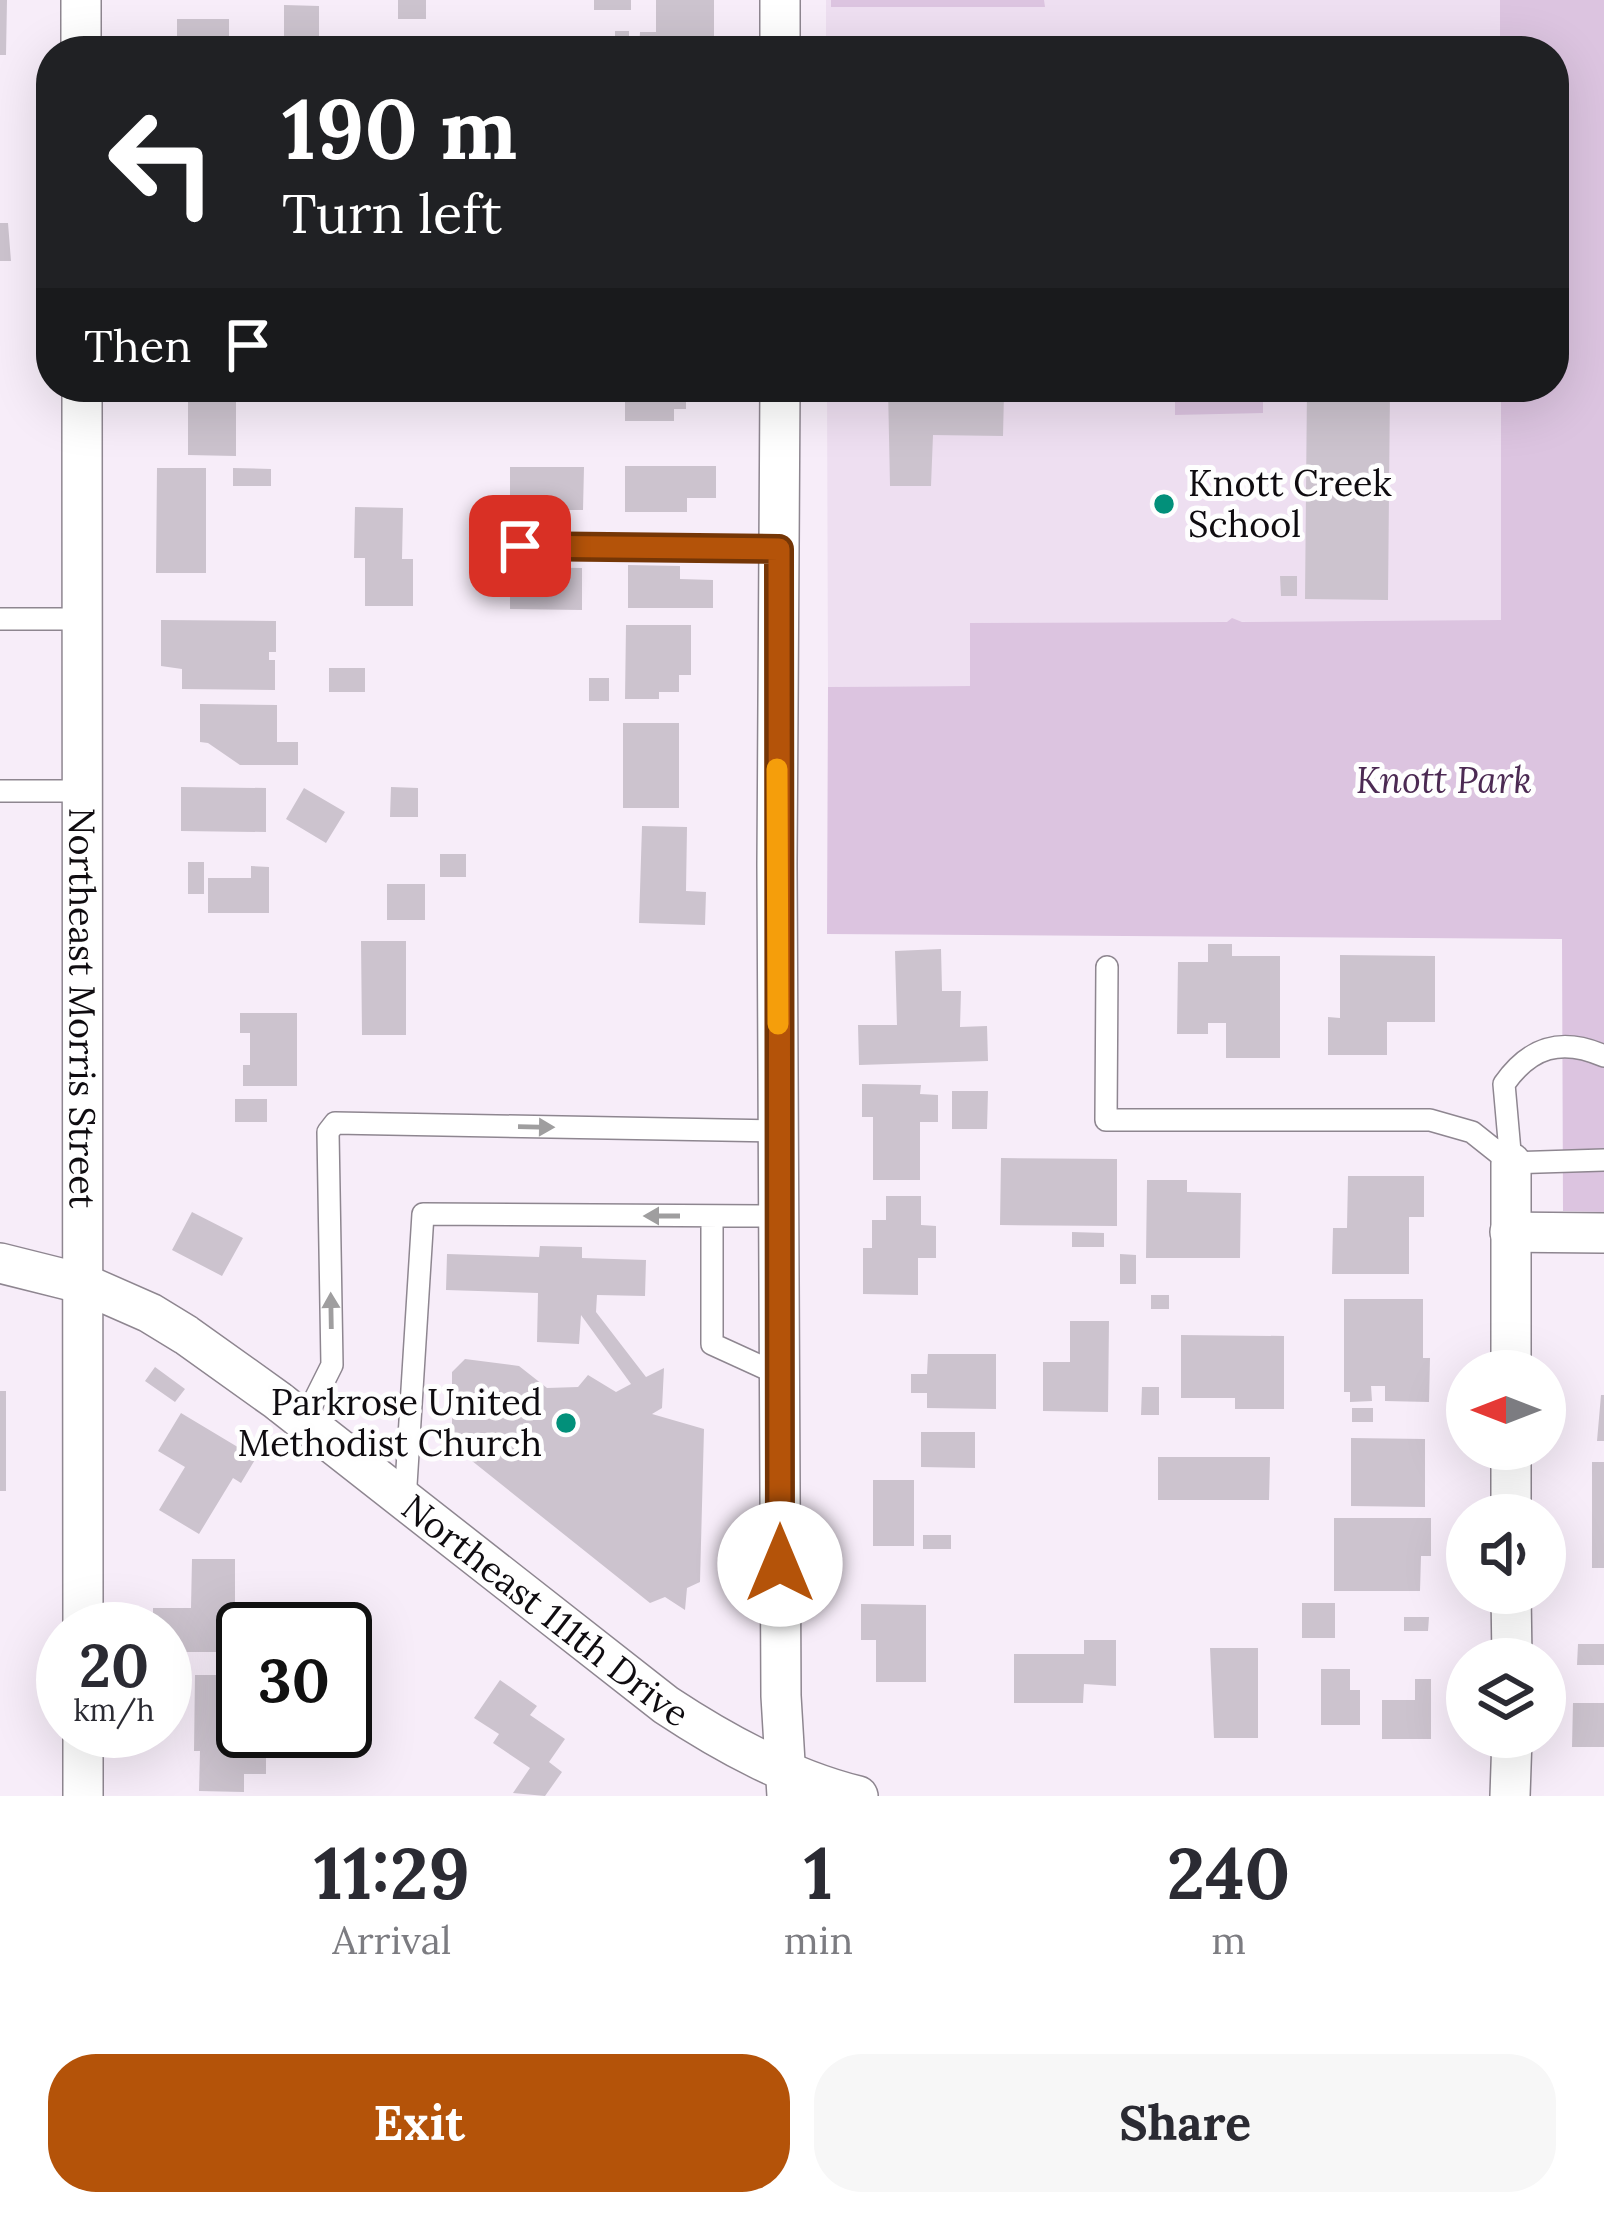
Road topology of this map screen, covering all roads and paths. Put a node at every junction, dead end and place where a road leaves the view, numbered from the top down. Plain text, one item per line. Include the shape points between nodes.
1 (81, 0) edge
2 (780, 0) edge
3 (81, 36) edge
4 (780, 36) edge
5 (82, 402) edge
6 (780, 402) edge
7 (520, 546) dead end
8 (779, 549) junction
9 (0, 619) edge
10 (82, 619) junction
11 (83, 790) junction
12 (0, 791) edge
13 (1107, 967) dead end
14 (1604, 1056) edge
15 (778, 1131) junction
16 (1604, 1160) edge
17 (1511, 1163) junction
18 (712, 1216) junction
19 (779, 1216) junction
20 (1510, 1232) junction
21 (1604, 1233) edge
22 (0, 1263) edge
23 (84, 1283) junction
24 (1511, 1350) edge
25 (780, 1375) junction
26 (304, 1421) junction
27 (405, 1501) junction
28 (83, 1602) edge
29 (83, 1758) edge
30 (1511, 1758) edge
31 (786, 1784) edge
32 (83, 1796) edge
33 (858, 1796) edge
34 (1510, 1796) edge

1 - 3 street
2 - 4 street
5 - 10 street, Northeast Morris Street
6 - 8 street
7 - 8 lane
8 - 15 street
9 - 10 lane
10 - 11 street, Northeast Morris Street
11 - 12 lane
11 - 23 street, Northeast Morris Street
13 - 17 lane via 1106,1120 1430,1120 1472,1132
14 - 17 lane via 1556,1047 1518,1064 1504,1084
15 - 19 street
26 -> 15 lane via 332,1365 328,1132 335,1123
16 - 17 lane
17 - 20 street
18 - 19 lane
18 - 25 lane via 712,1344
18 -> 27 lane via 423,1214
19 - 25 street
20 - 21 street
20 - 24 street
22 - 23 street, Northeast 111th Drive
23 - 26 street, Northeast 111th Drive via 187,1335
23 - 28 street, Northeast Morris Street
25 - 31 street
26 - 27 street, Northeast 111th Drive
27 - 31 street, Northeast 111th Drive via 634,1683
29 - 32 street
30 - 34 street
31 - 33 street, Northeast 111th Drive

